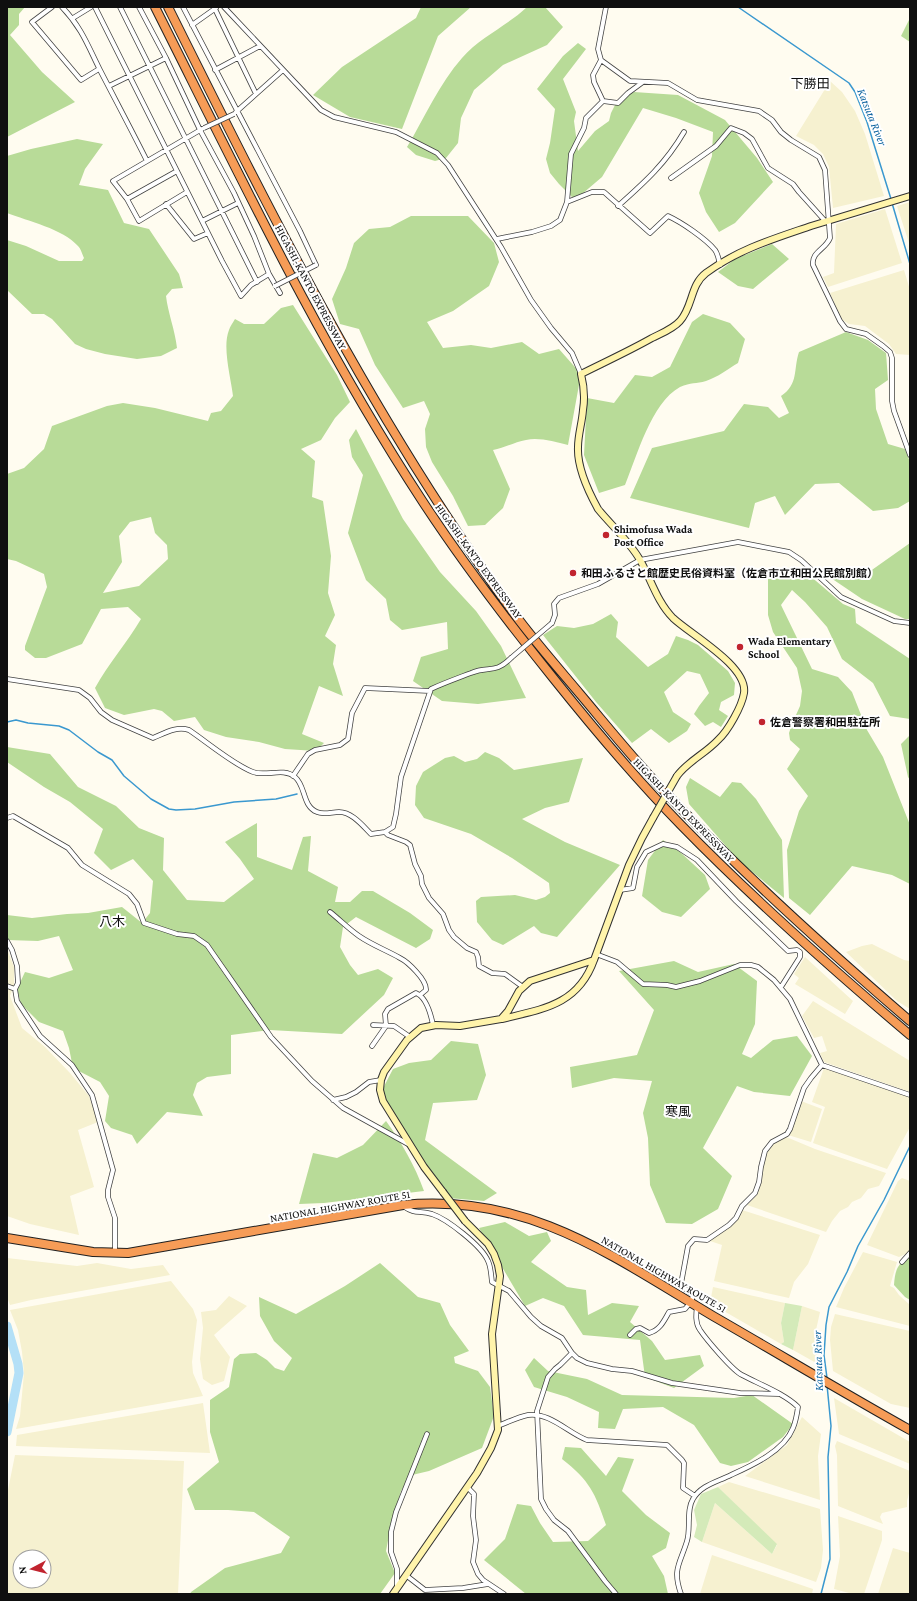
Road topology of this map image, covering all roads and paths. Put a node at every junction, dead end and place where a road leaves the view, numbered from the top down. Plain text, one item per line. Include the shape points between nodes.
1 (52, 7) edge
2 (62, 7) edge
3 (91, 7) edge
4 (95, 7) edge
5 (120, 7) edge
6 (139, 7) edge
7 (155, 7) edge
8 (168, 7) edge
9 (183, 7) edge
10 (224, 7) edge
11 (606, 7) edge
12 (216, 8) edge
13 (73, 18) junction
14 (192, 25) junction
15 (260, 46) junction
16 (239, 57) junction
17 (166, 58) junction
18 (601, 60) junction
19 (149, 66) junction
20 (100, 69) junction
21 (215, 70) junction
22 (283, 70) junction
23 (129, 76) junction
24 (643, 82) junction
25 (109, 86) junction
26 (256, 94) junction
27 (603, 101) junction
28 (235, 112) junction
29 (202, 129) junction
30 (684, 132) dead end
31 (186, 138) junction
32 (167, 150) junction
33 (147, 162) junction
34 (177, 171) junction
35 (671, 178) dead end
36 (187, 192) junction
37 (910, 196) edge
38 (127, 199) junction
39 (567, 202) junction
40 (238, 203) junction
41 (166, 204) junction
42 (618, 206) junction
43 (222, 211) junction
44 (202, 221) junction
45 (828, 221) junction
46 (208, 234) junction
47 (496, 239) junction
48 (720, 265) junction
49 (269, 274) junction
50 (257, 282) junction
51 (275, 286) junction
52 (280, 293) dead end
53 (581, 374) junction
54 (910, 455) edge
55 (640, 560) junction
56 (910, 623) edge
57 (7, 679) edge
58 (430, 691) junction
59 (293, 776) junction
60 (7, 818) edge
61 (385, 832) junction
62 (620, 890) junction
63 (330, 912) dead end
64 (7, 941) edge
65 (595, 957) junction
66 (7, 986) edge
67 (523, 987) junction
68 (782, 988) junction
69 (15, 989) junction
70 (420, 995) junction
71 (501, 1019) junction
72 (910, 1021) edge
73 (373, 1025) dead end
74 (434, 1025) junction
75 (386, 1026) junction
76 (910, 1035) edge
77 (410, 1037) junction
78 (372, 1046) dead end
79 (822, 1065) junction
80 (381, 1080) junction
81 (910, 1095) edge
82 (333, 1100) junction
83 (410, 1145) junction
84 (403, 1205) junction
85 (7, 1238) edge
86 (115, 1253) junction
87 (910, 1253) edge
88 (902, 1262) dead end
89 (498, 1284) junction
90 (693, 1304) junction
91 (630, 1335) dead end
92 (572, 1353) junction
93 (779, 1394) junction
94 (537, 1415) junction
95 (498, 1426) junction
96 (910, 1430) edge
97 (427, 1434) dead end
98 (467, 1487) junction
99 (695, 1496) junction
100 (407, 1576) junction
101 (488, 1584) junction
102 (395, 1591) edge
103 (504, 1594) edge
104 (616, 1594) edge
105 (681, 1594) edge

1 - 20 street via 32,22 81,80
2 - 13 street
3 - 13 street
4 - 23 street
5 - 19 street
6 - 17 street
7 - 76 highway, HIGASHI-KANTO EXPRESSWAY via 299,292 384,441 457,553 535,655 652,796 802,942
8 - 72 highway, HIGASHI-KANTO EXPRESSWAY via 277,222 392,431 435,499 520,620 661,788 810,934
9 - 14 street
10 - 15 street
11 - 18 street via 598,48
12 - 14 street
12 - 16 street
13 - 20 street
14 - 21 street
15 - 16 street
15 - 22 street
16 - 21 street
16 - 26 street
17 - 19 street
17 - 29 street
18 - 24 street via 630,81
18 - 27 street via 592,75
19 - 23 street
19 - 31 street
20 - 25 street
21 - 28 street
22 - 26 street
22 - 47 street via 322,110 334,117 396,132 437,153 448,165
23 - 25 street
23 - 32 street
24 - 27 street via 618,103
24 - 45 street via 668,83 697,100 759,111 766,115 781,132 812,152 822,162 825,170
25 - 33 street
26 - 28 street
27 - 39 street via 586,118 571,154
28 - 29 street, bridge
28 - 51 street, bridge via 316,265
29 - 31 street
29 - 40 street
30 - 42 street via 674,150 653,175
31 - 32 street
31 - 43 street
32 - 33 street
32 - 34 street
33 - 38 street via 113,181
34 - 36 street
34 - 38 street
35 - 45 street via 716,146 731,128 752,139 768,168 794,184
36 - 41 street
36 - 44 street
37 - 45 street
38 - 41 street via 139,221
39 - 42 street via 598,191 604,192
39 - 47 street via 560,220 556,223 532,232
40 - 43 street
40 - 49 street
41 - 46 street via 194,239
42 - 48 street via 650,233 668,216 676,220 715,250
43 - 44 street
43 - 50 street
44 - 46 street
45 - 48 street via 755,245
45 - 54 street via 830,238 816,254 812,261 813,265 843,326 850,331 866,334 890,352 892,401
46 - 50 street via 241,296
47 - 53 street via 531,300 572,353
48 - 53 street via 700,279 685,313 673,327
49 - 50 street
49 - 51 street
51 - 52 street
53 - 55 street via 584,409 578,449 581,468 598,509
55 - 56 street via 738,542 788,552 841,597 894,621
55 - 58 street, bridge via 598,584 558,598 554,604 555,615 552,623 503,666 472,672
55 - 62 street, bridge via 672,617 736,670 744,687 742,700 732,721 718,741 682,768 677,776 642,838
57 - 59 street via 79,690 112,720 153,738 183,728 252,772 281,772
58 - 59 street via 365,688 352,713 348,739 340,745 308,754
58 - 61 street via 401,777 393,827
59 - 61 street via 300,783 307,804 313,810 348,814 371,834
60 - 82 street via 13,816 68,848 82,865 129,894 137,904 144,923 177,934 194,936 207,945 271,1037
61 - 67 street via 410,845 429,898 443,914 454,937 476,952 479,966 492,973 510,976
62 - 65 street
62 - 68 street via 633,888 637,867 646,852 663,844 678,847 697,860 788,951 800,952 800,957
63 - 70 street via 359,936 408,964 426,986 426,990
64 - 69 street via 17,966 18,983
65 - 67 street via 537,978
65 - 68 street via 617,962 643,984 685,986 740,965 751,965 758,967
65 - 71 street via 578,988 562,1001 546,1008
66 - 69 street
67 - 71 street
68 - 79 street via 790,999
69 - 86 street via 17,1001 40,1036 72,1065 92,1095 113,1170 108,1197 115,1218
70 - 74 street
70 - 75 street via 416,993 388,1009 385,1014
71 - 74 street via 460,1026
73 - 75 street
74 - 77 street via 421,1028
75 - 77 street via 394,1026
75 - 78 street
77 - 80 street
79 - 81 street
79 - 90 street via 804,1088 787,1134 772,1142 765,1151 755,1193 729,1225 707,1240 694,1239 688,1246 682,1284 693,1295
80 - 82 street via 369,1082 346,1097
80 - 83 street via 383,1101
82 - 83 street
83 - 89 street, bridge via 465,1221 488,1244 498,1265
84 - 86 highway, NATIONAL HIGHWAY ROUTE 51 via 167,1247
84 - 89 street via 412,1212 431,1214 447,1220 485,1254 492,1282
84 - 90 highway, NATIONAL HIGHWAY ROUTE 51 via 468,1206 494,1209 532,1219 585,1241
85 - 86 highway, NATIONAL HIGHWAY ROUTE 51 via 75,1250
87 - 88 street
89 - 92 street via 509,1291 541,1326 562,1338
89 - 95 street via 492,1334
90 - 91 street via 685,1309 669,1312 660,1327 653,1332 649,1333 640,1328
90 - 93 street via 700,1330 729,1364 740,1375 753,1379
90 - 96 highway, NATIONAL HIGHWAY ROUTE 51
92 - 93 street via 587,1363 612,1369 632,1370 672,1384
92 - 94 street via 548,1377
93 - 99 street via 790,1399 798,1407 793,1428 784,1443 765,1457 707,1486
94 - 95 street via 528,1415
94 - 99 street via 587,1440 667,1445 684,1463 683,1488
94 - 104 street via 541,1499 546,1510 568,1531
95 - 98 street via 491,1448
97 - 102 street via 396,1512 391,1532 391,1552 397,1569
98 - 100 street
98 - 101 street via 474,1494 476,1540 473,1562 478,1574
99 - 105 street via 690,1512 690,1529 677,1570
100 - 101 street via 425,1590
100 - 102 street
101 - 103 street

